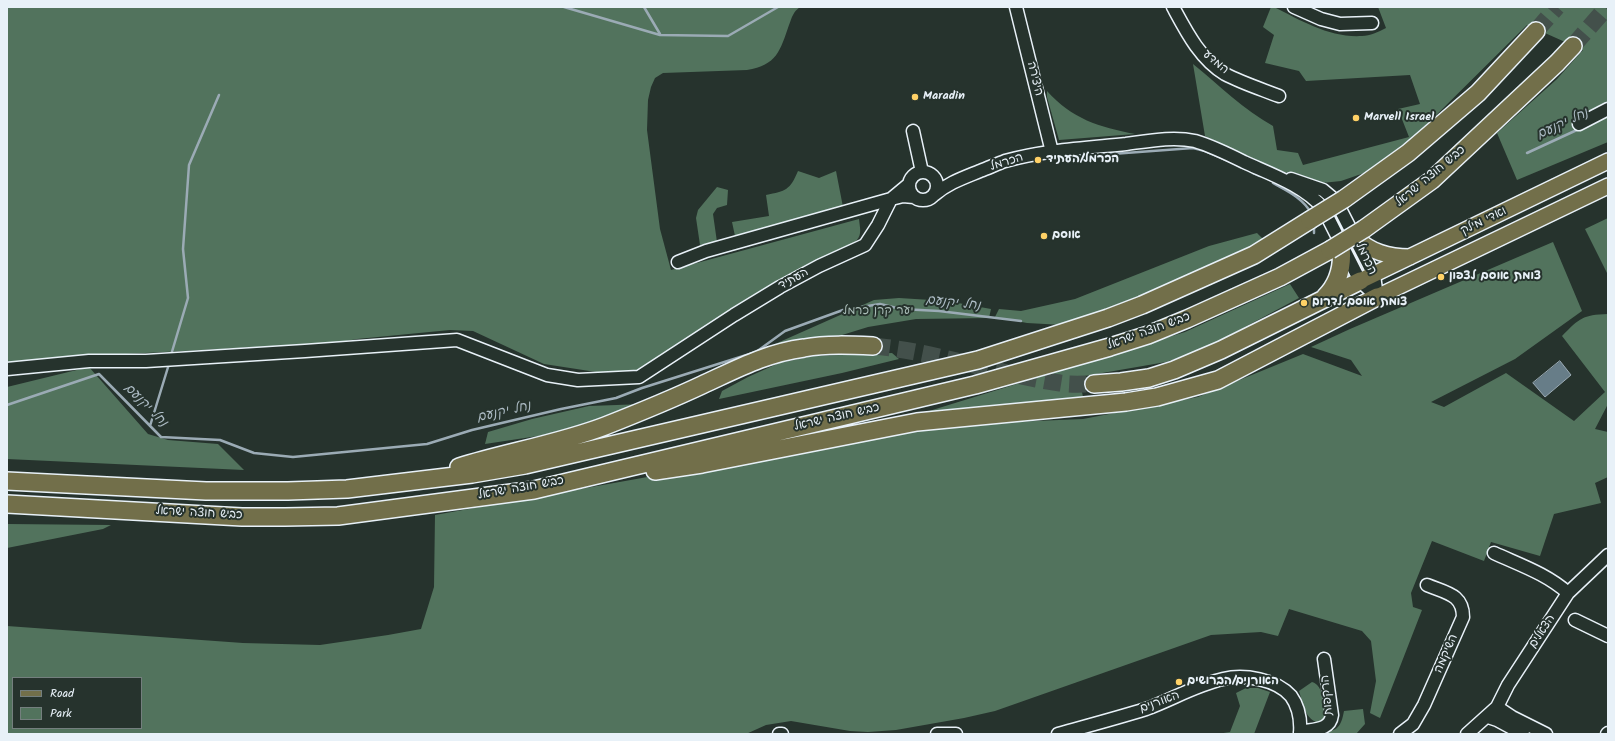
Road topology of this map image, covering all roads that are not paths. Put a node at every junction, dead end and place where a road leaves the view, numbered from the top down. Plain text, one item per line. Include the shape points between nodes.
1 (1016, 7) edge
2 (1173, 7) edge
3 (1294, 7) edge
4 (1372, 23) dead end
5 (1536, 32) tunnel mouth
6 (1573, 46) tunnel mouth
7 (1279, 96) dead end
8 (1608, 109) edge
9 (1579, 124) dead end
10 (913, 131) dead end
11 (1052, 152) junction
12 (1608, 161) edge
13 (922, 172) junction
14 (935, 178) junction
15 (954, 181) junction
16 (909, 184) junction
17 (1608, 186) edge
18 (934, 195) junction
19 (914, 197) junction
20 (891, 198) junction
21 (1348, 240) junction
22 (1411, 257) junction
23 (678, 262) dead end
24 (1367, 278) junction
25 (1377, 297) junction
26 (1324, 298) junction
27 (873, 346) tunnel mouth
28 (7, 368) edge
29 (1094, 384) tunnel mouth
30 (7, 481) edge
31 (409, 482) junction
32 (534, 490) junction
33 (7, 504) edge
34 (1494, 553) dead end
35 (1608, 555) edge
36 (1427, 585) dead end
37 (1568, 593) junction
38 (1575, 620) dead end
39 (1608, 636) edge
40 (1324, 659) dead end
41 (1497, 707) junction
42 (1492, 718) junction
43 (1300, 733) edge
44 (779, 734) edge
45 (782, 734) edge
46 (937, 734) edge
47 (956, 734) edge
48 (1058, 734) edge
49 (1400, 734) edge
50 (1467, 734) edge
51 (1523, 734) edge
52 (1546, 734) edge

1 - 11 street, היצירה
2 - 7 street, המדע via 1192,40 1208,60 1224,73
3 - 4 street via 1340,24
5 - 31 highway, כביש חוצה ישראל, bridge via 1478,93 1408,153 1344,199 1254,255 1142,305 978,360 589,451 472,474
6 - 21 highway, כביש חוצה ישראל via 1432,180
8 - 9 street
10 - 13 street
11 - 15 street, הכרמל via 1005,161
11 - 21 street, הכרמל via 1187,139 1204,144 1301,190 1318,203
12 - 22 main road, ואדי מילק
13 - 14 street
13 - 16 street via 914,175
14 - 15 street
14 - 18 street via 938,187
15 - 18 street, הכרמל
16 - 19 street
16 - 20 street
17 - 25 main road, ואדי מילק
18 - 19 street via 923,200
19 - 20 street
20 - 23 street via 706,251
20 - 28 street, העתיד via 865,245 780,287 639,377 578,380 547,375 457,340
21 - 22 main road via 1379,253
21 - 24 street, הכרמל
21 - 26 highway via 1337,281
21 - 32 highway, כביש חוצה ישראל via 1280,277 1187,319 1110,347 975,385
22 - 24 main road, ואדי מילק
24 - 25 street, הכרמל
24 - 26 highway
25 - 32 highway via 1218,380 1157,397 917,422 702,464
26 - 29 highway via 1221,350 1174,370 1149,378
27 - 31 highway via 831,345 774,354 604,426
30 - 31 highway, כביש חוצה ישראל via 206,491 347,489
32 - 33 highway, כביש חוצה ישראל via 338,516 242,516
34 - 37 street via 1546,576
35 - 37 street, הצאלים
36 - 49 street, השיקמה via 1457,598 1461,603 1463,617 1414,724
37 - 41 street, הצאלים via 1508,685
38 - 39 street
40 - 43 street, הרקפות via 1331,722 1328,726
41 - 42 street, הצאלים
41 - 52 street
42 - 50 street, הצאלים
42 - 51 street
43 - 48 street, האורנים via 1298,709 1291,696 1278,686 1244,677 1223,679 1131,714
44 - 45 street
46 - 47 street

